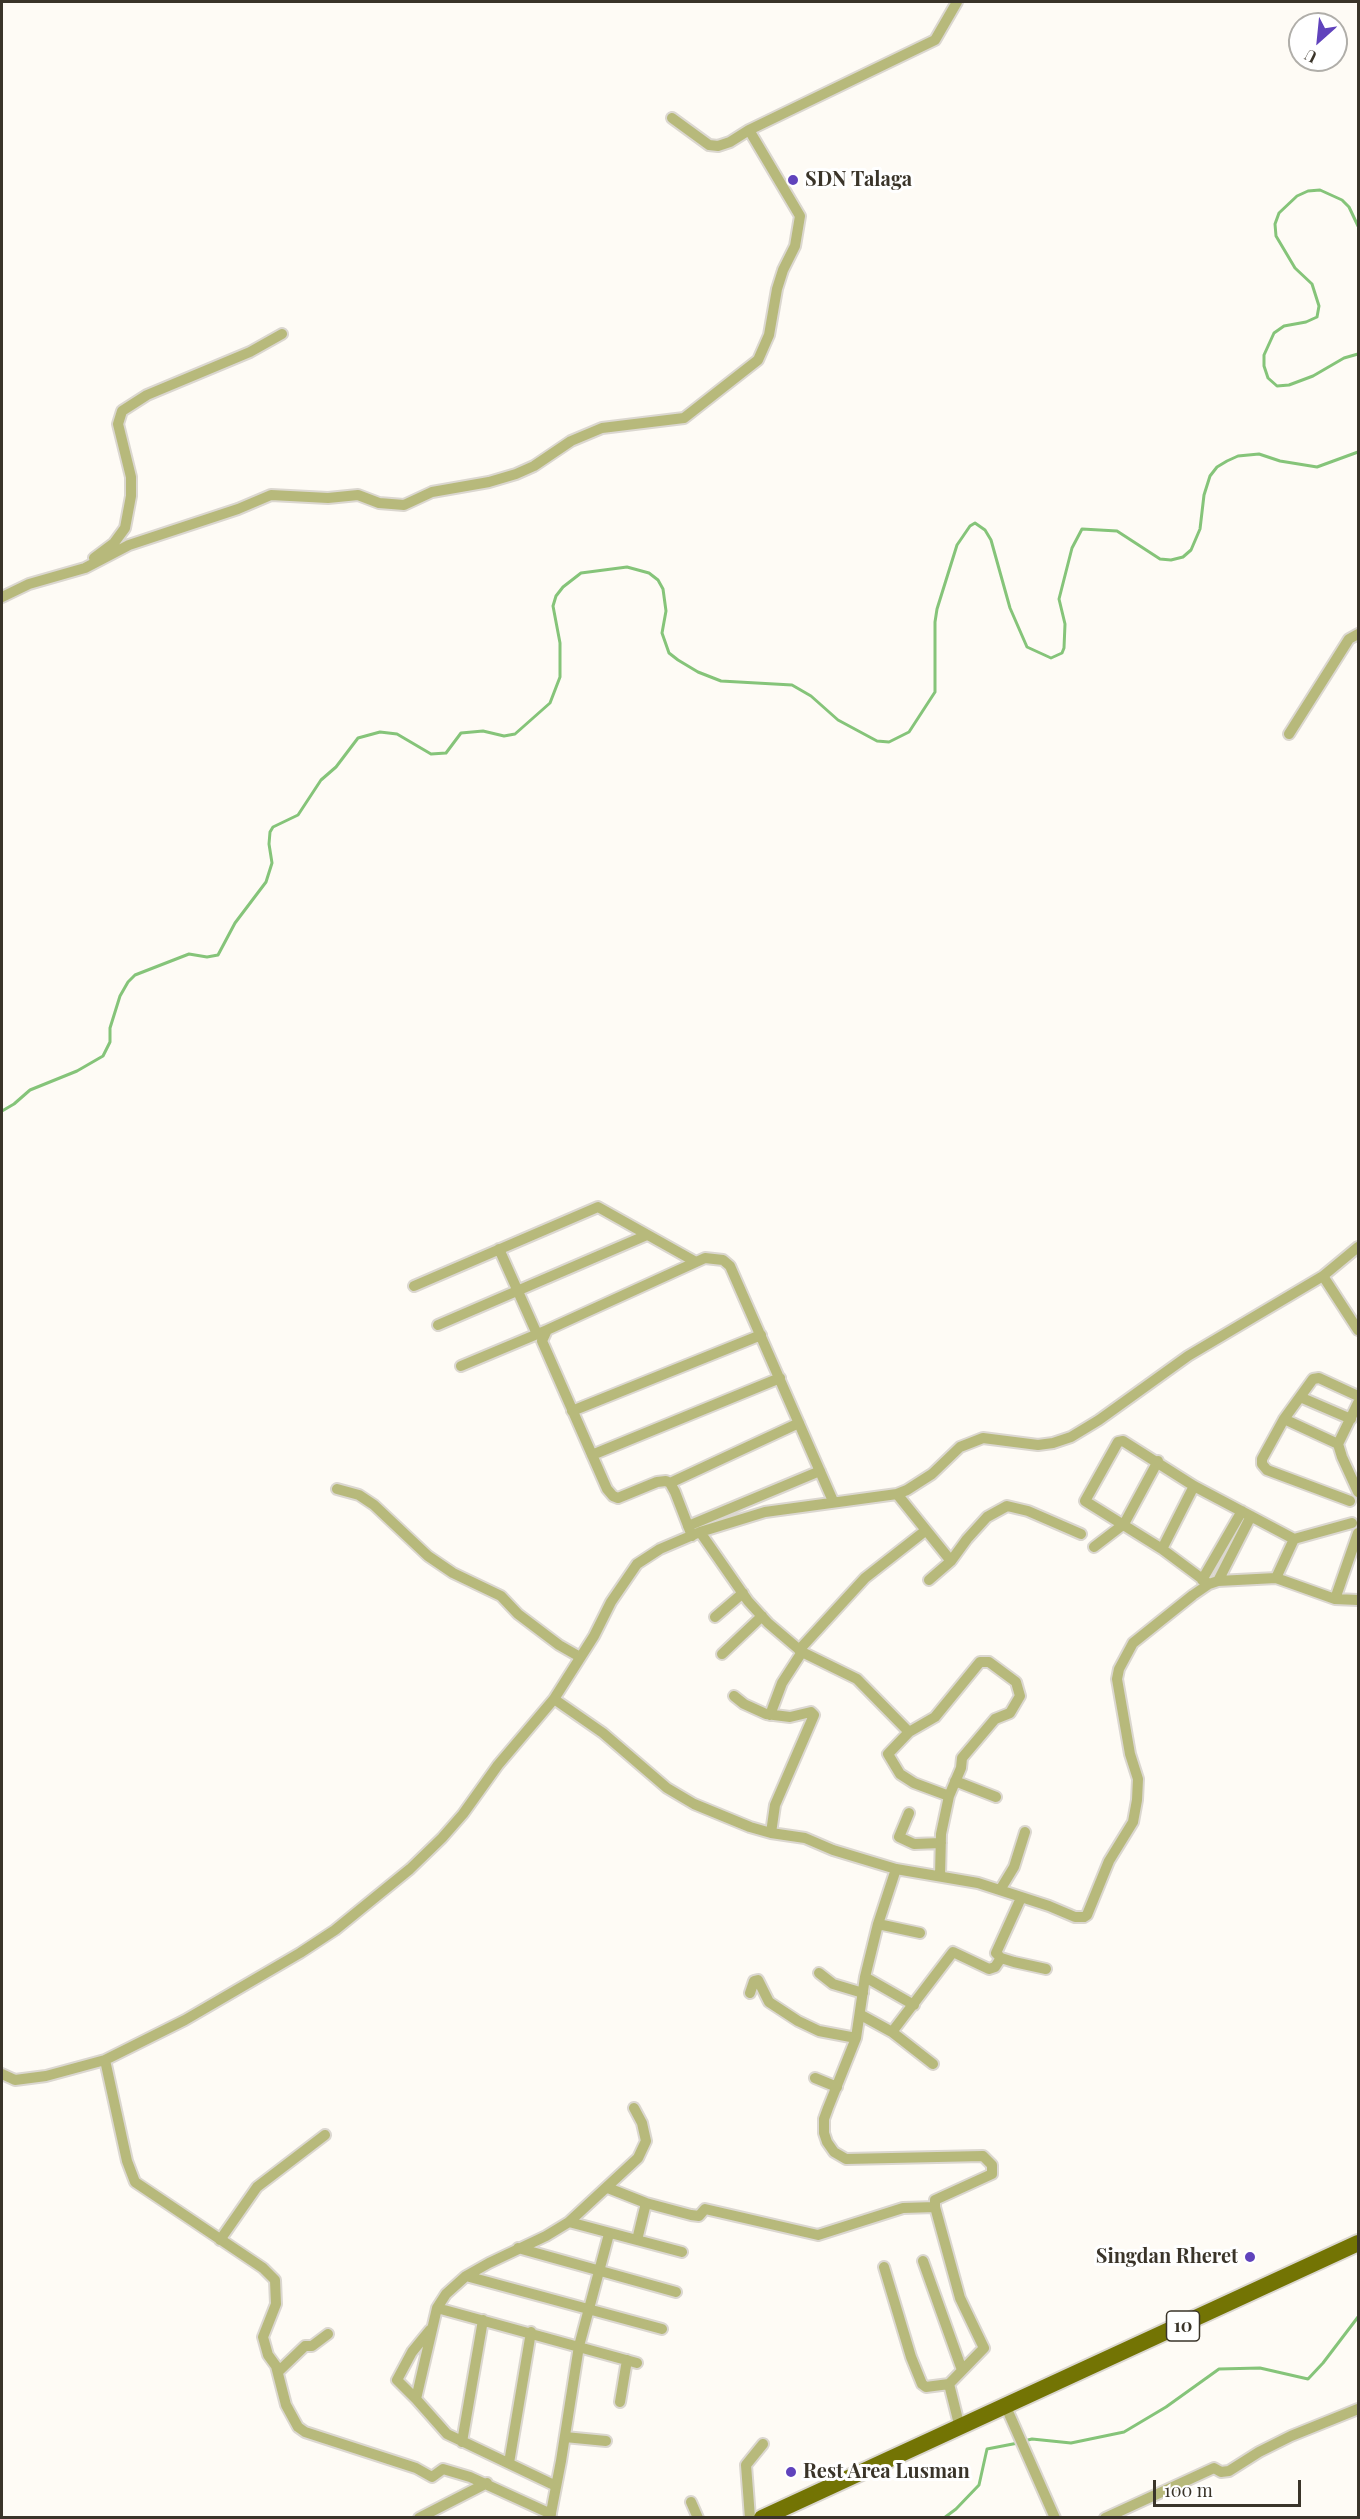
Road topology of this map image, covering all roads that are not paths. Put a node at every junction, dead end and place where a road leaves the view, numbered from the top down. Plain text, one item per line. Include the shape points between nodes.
1 (957, 2) edge
2 (672, 118) dead end
3 (750, 130) junction
4 (282, 334) dead end
5 (77, 570) junction
6 (2, 597) edge
7 (1359, 634) edge
8 (1289, 734) dead end
9 (647, 1234) junction
10 (1359, 1247) edge
11 (499, 1249) junction
12 (696, 1262) junction
13 (1323, 1276) junction
14 (414, 1286) dead end
15 (517, 1291) junction
16 (438, 1326) dead end
17 (1357, 1326) edge
18 (542, 1332) junction
19 (760, 1335) junction
20 (461, 1366) dead end
21 (780, 1378) junction
22 (1359, 1396) edge
23 (1300, 1397) junction
24 (1359, 1403) edge
25 (572, 1411) junction
26 (1284, 1419) junction
27 (1351, 1419) junction
28 (799, 1423) junction
29 (1338, 1444) junction
30 (592, 1455) junction
31 (1158, 1461) junction
32 (820, 1471) junction
33 (670, 1483) junction
34 (1194, 1486) junction
35 (337, 1489) dead end
36 (1358, 1492) edge
37 (897, 1494) junction
38 (1350, 1501) junction
39 (833, 1502) junction
40 (1247, 1513) junction
41 (1125, 1524) junction
42 (1355, 1525) edge
43 (693, 1531) junction
44 (925, 1531) junction
45 (1359, 1533) edge
46 (1081, 1534) dead end
47 (1294, 1539) junction
48 (1094, 1547) dead end
49 (1162, 1549) junction
50 (951, 1561) junction
51 (1354, 1561) edge
52 (1276, 1578) junction
53 (929, 1580) dead end
54 (1210, 1582) junction
55 (743, 1593) junction
56 (1335, 1599) junction
57 (1359, 1600) edge
58 (762, 1616) junction
59 (715, 1617) dead end
60 (801, 1651) junction
61 (722, 1654) dead end
62 (580, 1657) junction
63 (734, 1696) dead end
64 (554, 1699) junction
65 (770, 1715) junction
66 (909, 1732) junction
67 (955, 1781) junction
68 (949, 1796) junction
69 (996, 1797) dead end
70 (909, 1814) dead end
71 (1025, 1832) dead end
72 (771, 1833) junction
73 (942, 1843) junction
74 (896, 1869) junction
75 (940, 1876) junction
76 (1000, 1890) junction
77 (1021, 1898) junction
78 (878, 1924) junction
79 (920, 1933) dead end
80 (1001, 1958) junction
81 (1046, 1968) dead end
82 (819, 1973) dead end
83 (865, 1977) junction
84 (863, 1993) junction
85 (750, 1994) dead end
86 (914, 2005) junction
87 (861, 2015) junction
88 (892, 2032) junction
89 (856, 2038) junction
90 (105, 2060) junction
91 (933, 2064) dead end
92 (2, 2074) edge
93 (815, 2078) dead end
94 (837, 2087) junction
95 (634, 2108) dead end
96 (325, 2135) dead end
97 (608, 2188) junction
98 (646, 2203) junction
99 (935, 2207) junction
100 (569, 2222) junction
101 (609, 2234) junction
102 (637, 2240) junction
103 (220, 2241) junction
104 (1359, 2244) edge
105 (518, 2248) junction
106 (682, 2252) dead end
107 (924, 2261) dead end
108 (884, 2267) dead end
109 (600, 2270) junction
110 (466, 2276) junction
111 (676, 2292) dead end
112 (437, 2308) junction
113 (588, 2310) junction
114 (483, 2320) junction
115 (433, 2327) junction
116 (662, 2329) dead end
117 (531, 2332) junction
118 (328, 2334) dead end
119 (579, 2346) junction
120 (962, 2370) junction
121 (278, 2372) junction
122 (949, 2384) junction
123 (416, 2399) junction
124 (620, 2402) dead end
125 (1006, 2407) junction
126 (1359, 2409) edge
127 (960, 2427) junction
128 (565, 2437) junction
129 (606, 2441) dead end
130 (462, 2442) junction
131 (763, 2444) dead end
132 (509, 2463) junction
133 (487, 2483) junction
134 (556, 2486) junction
135 (691, 2502) dead end
136 (788, 2512) edge
137 (550, 2516) edge
138 (419, 2517) edge
139 (698, 2517) edge
140 (750, 2517) edge
141 (762, 2517) edge
142 (1055, 2517) edge
143 (1105, 2517) edge

1 - 3 street via 935,40
2 - 3 street via 709,145 730,142
3 - 5 street via 800,216 795,246 783,270 770,335 758,360 684,418 602,428 571,441 516,474 432,492 404,505 378,503 358,495 271,495 129,544
4 - 5 street via 122,411 118,424 131,496 125,528 114,543
5 - 6 street via 29,584
7 - 8 street via 1349,639
9 - 11 street via 598,1207
9 - 12 street
9 - 15 street
10 - 13 street
11 - 14 street
11 - 15 street
12 - 18 street
12 - 19 street via 715,1257 730,1266
13 - 17 street
13 - 37 street via 1188,1356 1071,1437 1038,1445 983,1438 960,1447 932,1474
15 - 16 street
15 - 18 street
18 - 20 street
18 - 25 street via 544,1349
19 - 21 street
19 - 25 street
21 - 28 street
21 - 30 street
22 - 23 street via 1315,1378
23 - 26 street
23 - 27 street
24 - 27 street
25 - 30 street
26 - 29 street
26 - 38 street via 1262,1459 1263,1467
27 - 29 street
28 - 32 street
28 - 33 street
29 - 36 street
30 - 33 street via 607,1489 618,1498 657,1482
31 - 34 street
31 - 41 street
31 - 41 street via 1123,1441 1118,1442 1086,1497 1087,1504
32 - 39 street
32 - 43 street
33 - 43 street
34 - 40 street
34 - 49 street
35 - 62 street via 359,1495 374,1505 428,1556 501,1596 558,1645
36 - 38 street
37 - 39 street
37 - 44 street
38 - 42 street via 1348,1512
39 - 43 street via 765,1512
40 - 47 street
40 - 54 street
40 - 54 street
41 - 48 street
41 - 49 street
42 - 47 street
43 - 55 street
43 - 62 street via 637,1564
44 - 50 street
44 - 60 street via 865,1578
45 - 51 street
46 - 50 street via 1007,1506 987,1517
47 - 52 street
49 - 54 street
50 - 53 street
51 - 56 street
52 - 54 street
52 - 56 street
54 - 77 street via 1133,1643 1119,1669 1120,1699 1138,1779 1137,1800 1133,1822 1109,1861 1087,1915 1075,1917
55 - 58 street
55 - 59 street
56 - 57 street
58 - 60 street
58 - 61 street
60 - 65 street via 782,1683
60 - 66 street via 856,1679
62 - 64 street
63 - 65 street via 754,1710
64 - 72 street via 603,1733 667,1788 694,1804
64 - 90 street via 442,1838 343,1923 300,1953 185,2020
65 - 72 street via 814,1715 775,1805
66 - 67 street via 934,1717 980,1662 989,1662 1016,1682 1019,1698 1010,1713 995,1719 964,1756
66 - 68 street via 888,1754 896,1769 914,1783
67 - 68 street
67 - 69 street
68 - 73 street via 940,1834
70 - 73 street via 898,1837 914,1844
71 - 76 street via 1014,1867
72 - 74 street via 805,1838
73 - 75 street
74 - 75 street
74 - 78 street
75 - 76 street
76 - 77 street
77 - 80 street via 996,1953
78 - 79 street
78 - 83 street
80 - 81 street
80 - 86 street via 988,1970 953,1952
82 - 84 street via 833,1984
83 - 84 street
83 - 86 street
84 - 87 street
85 - 89 street via 758,1980 769,2002 802,2024
86 - 88 street
87 - 88 street
87 - 89 street
88 - 91 street
89 - 94 street
90 - 92 street via 46,2076 15,2080
90 - 103 street via 131,2176
93 - 94 street
94 - 99 street via 824,2119 824,2133 840,2157 987,2158 992,2174 938,2197
95 - 97 street via 646,2141 643,2150
96 - 103 street via 257,2187
97 - 98 street
97 - 100 street
98 - 99 street via 695,2216 705,2209 818,2235 903,2208
98 - 102 street
99 - 120 street via 960,2298 984,2348
100 - 101 street
100 - 105 street
101 - 102 street
101 - 109 street
102 - 106 street
103 - 121 street via 275,2280 276,2304 263,2337
104 - 125 highway, 10
105 - 109 street
105 - 110 street
107 - 120 street
108 - 122 street via 922,2384
109 - 111 street
109 - 113 street
110 - 112 street
110 - 113 street
112 - 114 street
112 - 115 street
113 - 116 street
113 - 119 street
114 - 117 street
114 - 130 street
115 - 123 street
115 - 123 street via 412,2352 397,2380
117 - 119 street
117 - 132 street
118 - 121 street via 312,2346 305,2346
119 - 124 street via 632,2361
119 - 128 street
120 - 122 street
121 - 133 street via 292,2420 304,2432 416,2468 432,2477 447,2469
122 - 127 street
123 - 130 street via 447,2434
125 - 127 highway, 10
125 - 142 street
126 - 143 street via 1291,2436 1229,2471 1211,2469
127 - 136 highway, 10
128 - 129 street
128 - 134 street
130 - 132 street
131 - 140 street via 746,2465
132 - 134 street
133 - 137 street
133 - 138 street
134 - 137 street
135 - 139 street
136 - 141 highway, 10

